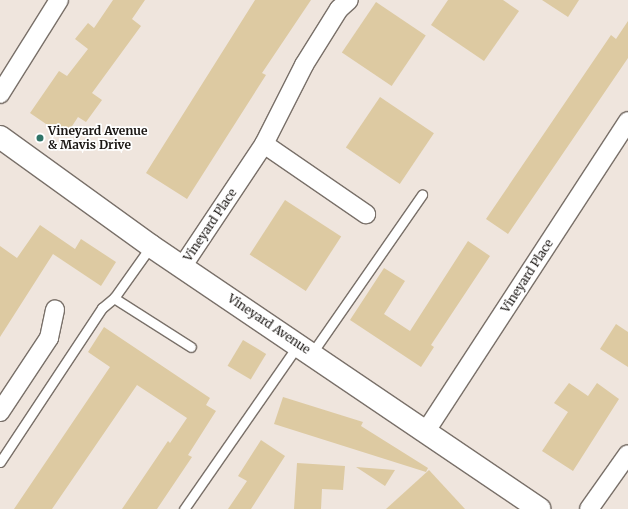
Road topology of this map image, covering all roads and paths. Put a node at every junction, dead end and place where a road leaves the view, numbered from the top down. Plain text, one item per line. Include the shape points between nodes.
1 (58, 0) edge
2 (349, 0) edge
3 (0, 94) edge
4 (628, 121) edge
5 (0, 137) edge
6 (264, 144) junction
7 (422, 195) dead end
8 (366, 214) dead end
9 (151, 246) junction
10 (182, 267) junction
11 (114, 298) junction
12 (55, 310) dead end
13 (190, 347) dead end
14 (306, 348) junction
15 (0, 412) edge
16 (426, 431) junction
17 (628, 454) edge
18 (0, 462) edge
19 (528, 506) edge
20 (184, 509) edge
21 (589, 509) edge

1 - 3 street
2 - 6 street, Vineyard Place via 339,9 304,65
4 - 16 street, Vineyard Place
5 - 9 street, Vineyard Avenue
6 - 8 street
6 - 10 street, Vineyard Place
7 - 14 lane
9 - 10 street, Vineyard Avenue
9 - 11 lane
10 - 14 street, Vineyard Avenue
11 - 13 lane
11 - 18 lane via 102,308
12 - 15 street via 49,338
14 - 16 street, Vineyard Avenue
14 - 20 lane
16 - 19 street, Vineyard Avenue
17 - 21 street

